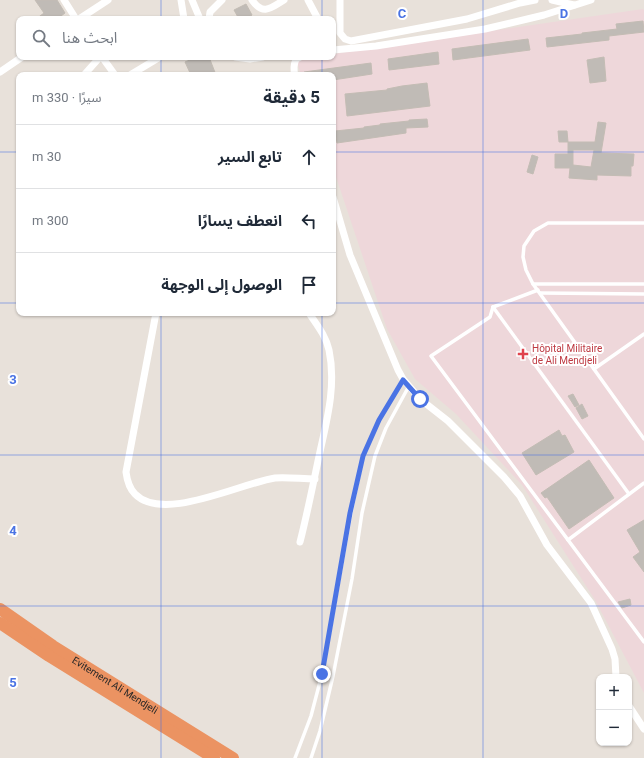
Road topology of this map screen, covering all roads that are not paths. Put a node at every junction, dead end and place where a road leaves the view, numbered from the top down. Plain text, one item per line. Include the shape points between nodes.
1 (64, 0) edge
2 (108, 0) edge
3 (181, 0) edge
4 (192, 0) edge
5 (222, 0) edge
6 (252, 0) edge
7 (284, 0) edge
8 (308, 0) edge
9 (340, 0) edge
10 (535, 0) edge
11 (552, 0) edge
12 (591, 0) edge
13 (574, 5) junction
14 (75, 16) edge
15 (82, 16) edge
16 (184, 16) edge
17 (199, 16) edge
18 (210, 16) edge
19 (316, 16) edge
20 (336, 50) edge
21 (18, 60) edge
22 (98, 60) edge
23 (103, 60) edge
24 (155, 60) edge
25 (297, 60) edge
26 (0, 72) edge
27 (87, 72) edge
28 (113, 72) edge
29 (135, 72) edge
30 (294, 72) edge
31 (336, 207) edge
32 (336, 217) edge
33 (644, 223) edge
34 (343, 231) junction
35 (534, 284) junction
36 (644, 284) edge
37 (539, 291) junction
38 (644, 294) edge
39 (493, 307) junction
40 (155, 316) edge
41 (311, 316) edge
42 (644, 334) edge
43 (594, 369) junction
44 (403, 380) junction
45 (409, 386) junction
46 (644, 438) edge
47 (315, 479) junction
48 (644, 484) edge
49 (629, 494) junction
50 (568, 540) junction
51 (300, 542) dead end
52 (0, 609) edge
53 (0, 623) edge
54 (644, 642) edge
55 (616, 674) edge
56 (632, 710) edge
57 (644, 729) edge
58 (214, 758) edge
59 (233, 758) edge
60 (295, 758) edge
61 (311, 758) edge

1 - 14 street
2 - 15 street
3 - 16 street
4 - 17 street
5 - 18 street via 210,12
6 - 7 street via 256,6 264,9
8 - 19 street
9 - 10 street via 340,33 351,41 467,19
11 - 13 street
12 - 13 street
13 - 20 street via 544,15 485,28 376,46
21 - 26 street
22 - 27 street
23 - 28 street
24 - 29 street
25 - 30 street
31 - 34 street
32 - 34 street
33 - 35 lane via 548,223 534,231 524,246 526,270
34 - 44 street via 360,280
35 - 36 lane
35 - 37 lane
37 - 38 lane
37 - 39 lane
37 - 43 lane
39 - 49 lane
39 - 50 lane via 490,317 431,356
40 - 47 street via 126,472 128,484 135,494 145,501 157,504 188,503 276,478
41 - 47 street via 327,344 331,365 330,404
42 - 43 lane
43 - 46 lane
44 - 45 street
44 - 60 lane via 379,420 363,456 350,513 322,674 311,716
45 - 55 street via 420,399 448,421 520,496 547,545 591,603 612,649
45 - 61 lane via 386,428 375,456 362,513 333,676
47 - 51 street
48 - 49 lane
49 - 50 lane
50 - 54 lane
52 - 59 highway, Evitement Ali Mendjeli via 53,646
53 - 58 highway, Evitement Ali Mendjeli
56 - 57 street

